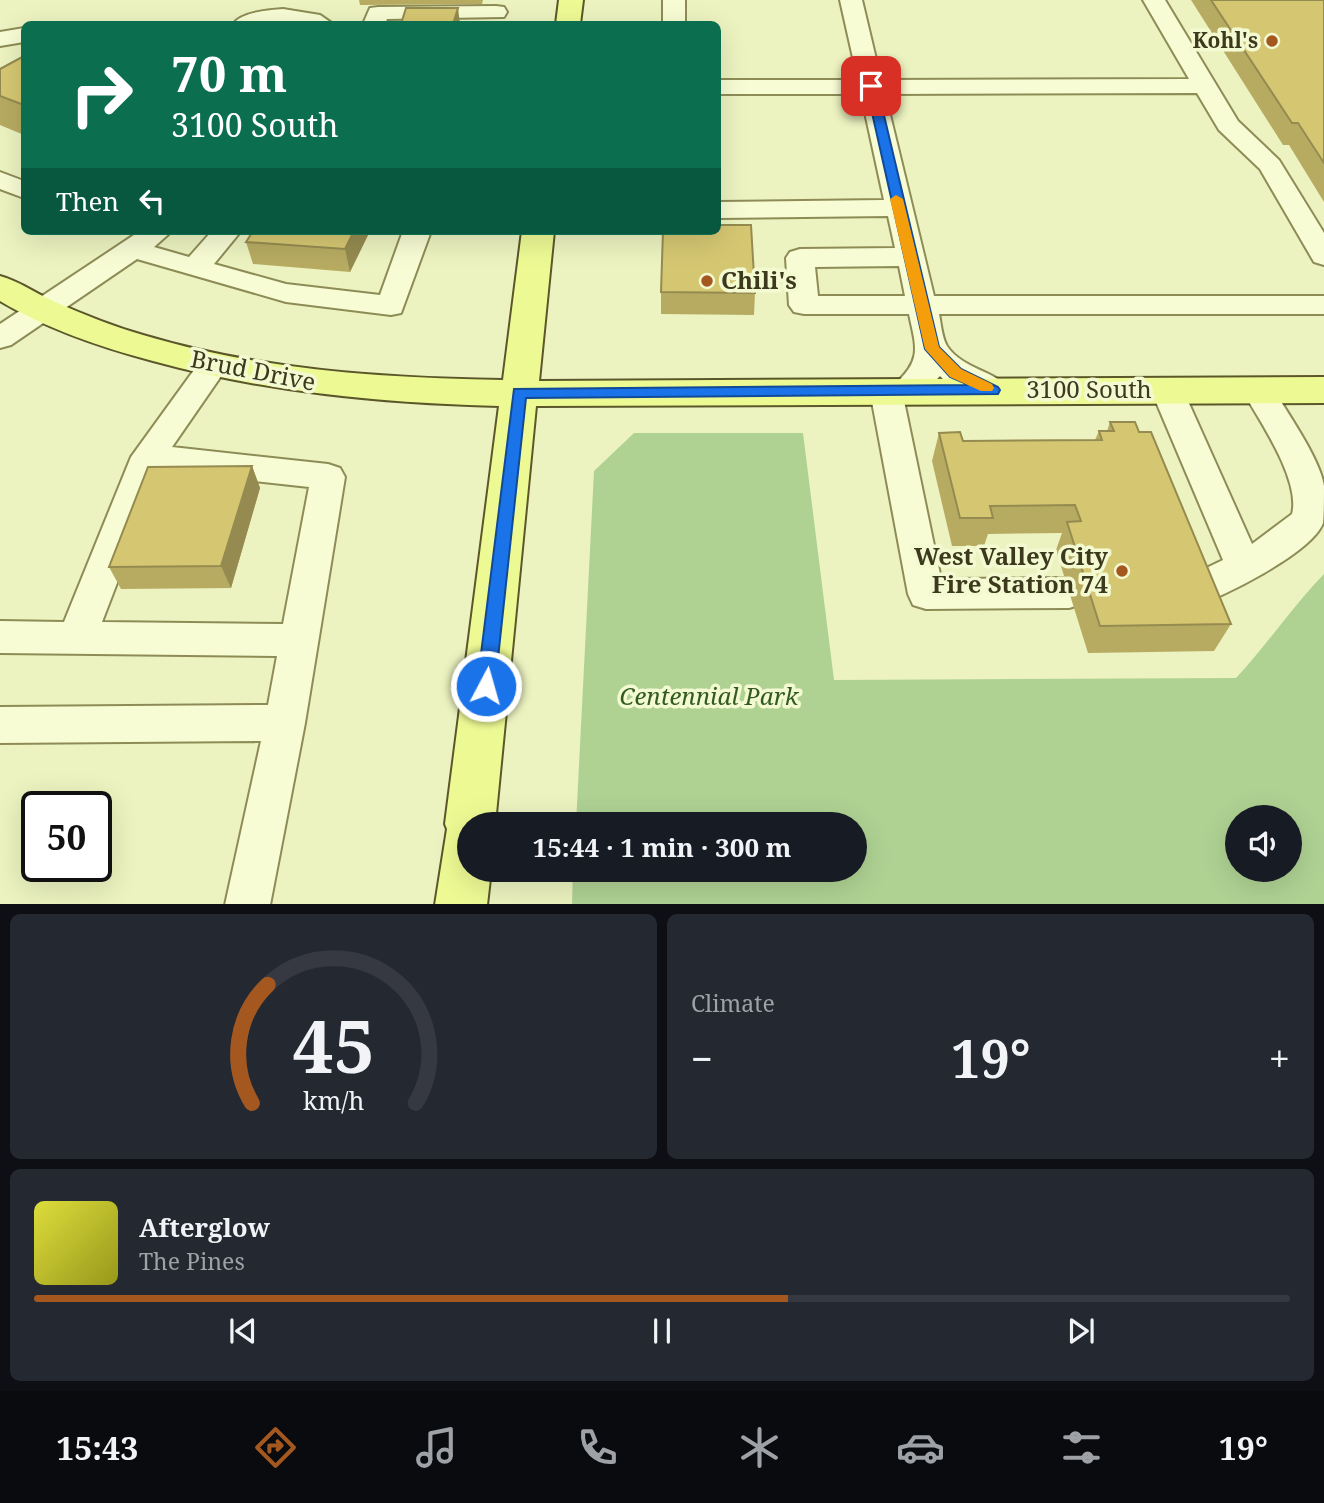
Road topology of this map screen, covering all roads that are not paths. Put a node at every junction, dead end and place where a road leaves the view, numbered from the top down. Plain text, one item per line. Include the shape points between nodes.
1 (301, 0) edge
2 (317, 0) edge
3 (570, 0) edge
4 (674, 0) edge
5 (851, 0) edge
6 (1154, 0) edge
7 (496, 12) edge
8 (267, 18) junction
9 (255, 21) edge
10 (311, 21) edge
11 (320, 21) edge
12 (375, 21) edge
13 (568, 21) edge
14 (674, 21) edge
15 (0, 28) edge
16 (21, 32) edge
17 (21, 34) edge
18 (0, 39) edge
19 (871, 86) junction
20 (1203, 86) junction
21 (721, 87) edge
22 (899, 208) junction
23 (721, 210) edge
24 (152, 235) edge
25 (224, 235) edge
26 (416, 235) edge
27 (538, 235) edge
28 (132, 249) junction
29 (1324, 256) edge
30 (910, 257) junction
31 (195, 268) junction
32 (0, 287) edge
33 (922, 305) junction
34 (1324, 305) edge
35 (44, 312) junction
36 (0, 338) edge
37 (932, 349) junction
38 (213, 366) junction
39 (993, 390) junction
40 (1167, 390) junction
41 (1258, 390) junction
42 (1324, 390) edge
43 (896, 391) junction
44 (519, 393) junction
45 (148, 457) junction
46 (1244, 566) junction
47 (1069, 593) dead end
48 (1190, 593) edge
49 (0, 637) edge
50 (76, 638) junction
51 (300, 640) junction
52 (285, 723) junction
53 (0, 725) edge
54 (471, 812) edge
55 (464, 882) edge
56 (247, 904) edge
57 (461, 904) edge

1 - 8 street
2 - 11 street
3 - 13 main road
4 - 14 street
5 - 19 street
6 - 20 street
7 - 12 street via 378,12
8 - 9 street
8 - 10 street via 296,16
15 - 16 street
17 - 18 street
19 - 20 street
19 - 21 street
19 - 22 street
20 - 29 street via 1228,125 1270,165
22 - 23 street
22 - 30 street
24 - 28 street
25 - 31 street
26 - 31 street via 391,306 286,293
27 - 44 main road
28 - 31 street
28 - 35 street
30 - 33 street
30 - 33 street via 800,258 804,305
32 - 35 main road, Brud Drive
33 - 34 street
33 - 37 street
35 - 36 street
35 - 38 main road, Brud Drive
37 - 39 street via 956,373
37 - 43 street via 926,373
38 - 44 main road, Brud Drive via 332,386
38 - 45 street
39 - 40 main road, 3100 South
39 - 43 main road, 3100 South
40 - 41 main road, 3100 South
40 - 46 street
41 - 42 main road, 3100 South
41 - 46 street via 1306,478 1312,505 1306,523
43 - 44 main road, 3100 South
43 - 47 street via 926,594
44 - 54 main road
45 - 50 street
45 - 51 street via 328,477
46 - 48 street
49 - 50 street
50 - 51 street
51 - 52 street
52 - 53 street
52 - 56 street
55 - 57 main road

